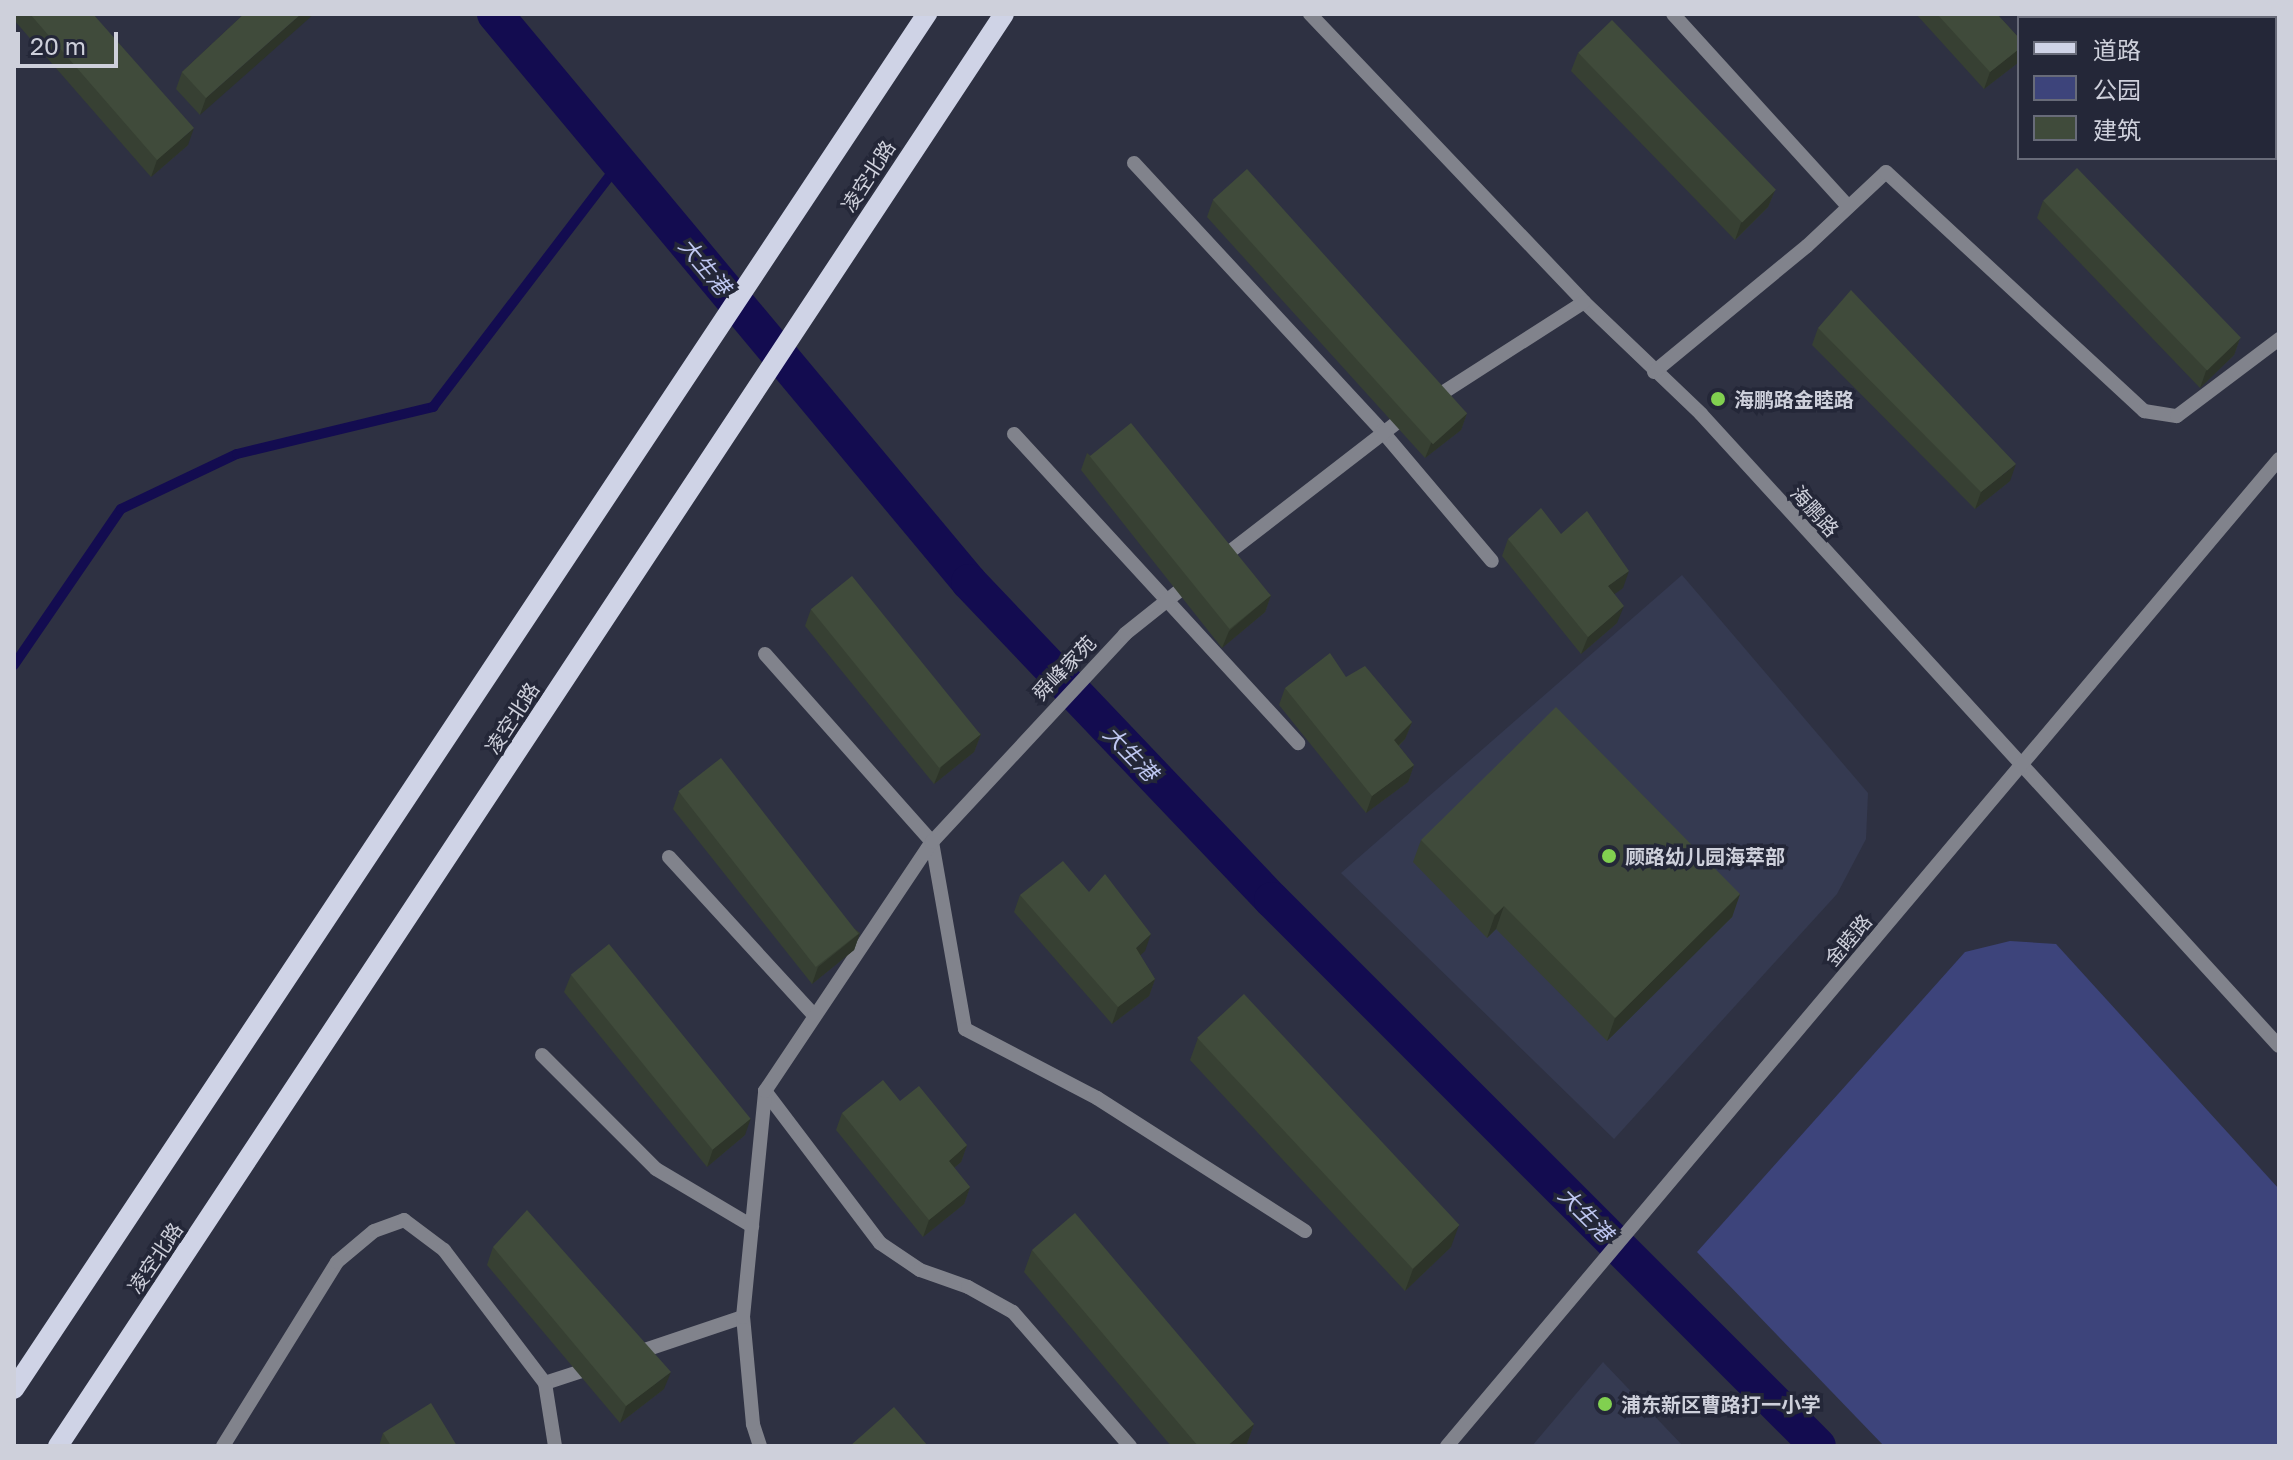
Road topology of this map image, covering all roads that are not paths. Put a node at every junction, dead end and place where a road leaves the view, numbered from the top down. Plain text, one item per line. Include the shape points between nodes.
1 (927, 14) edge
2 (1004, 14) edge
3 (1310, 14) edge
4 (1673, 14) edge
5 (1134, 163) dead end
6 (1848, 206) junction
7 (1584, 302) junction
8 (2279, 339) edge
9 (1654, 372) junction
10 (1382, 431) junction
11 (1014, 434) dead end
12 (2279, 459) edge
13 (1492, 561) dead end
14 (1169, 599) junction
15 (765, 654) dead end
16 (1298, 743) dead end
17 (2019, 768) junction
18 (932, 842) junction
19 (669, 857) dead end
20 (814, 1015) junction
21 (2279, 1046) edge
22 (542, 1055) dead end
23 (765, 1091) junction
24 (752, 1226) junction
25 (1305, 1231) dead end
26 (743, 1317) junction
27 (545, 1383) junction
28 (14, 1389) edge
29 (58, 1446) edge
30 (223, 1446) edge
31 (555, 1446) edge
32 (760, 1446) edge
33 (1130, 1446) edge
34 (1447, 1446) edge

1 - 28 main road, 凌空北路
2 - 29 main road, 凌空北路
3 - 7 street, 海鹏路
4 - 6 street
5 - 10 street
6 - 8 street via 1886,172 2144,411 2177,416
6 - 9 street
7 - 9 street, 海鹏路
7 - 10 street, 舜峰家苑
9 - 17 street, 海鹏路 via 1701,414
10 - 13 street
10 - 14 street, 舜峰家苑
11 - 14 street
12 - 17 street, 金睦路
14 - 16 street
14 - 18 street, 舜峰家苑 via 1125,634
15 - 18 street
17 - 21 street, 海鹏路
17 - 34 street, 金睦路
18 - 20 street, 舜峰家苑
18 - 25 street via 965,1029 1097,1098
19 - 20 street
20 - 23 street, 舜峰家苑
22 - 24 street via 656,1169
23 - 24 street
23 - 33 street via 880,1243 920,1270 968,1287 1013,1312
24 - 26 street
26 - 27 street
26 - 32 street via 753,1424
27 - 30 street via 444,1250 404,1220 374,1231 337,1262
27 - 31 street

